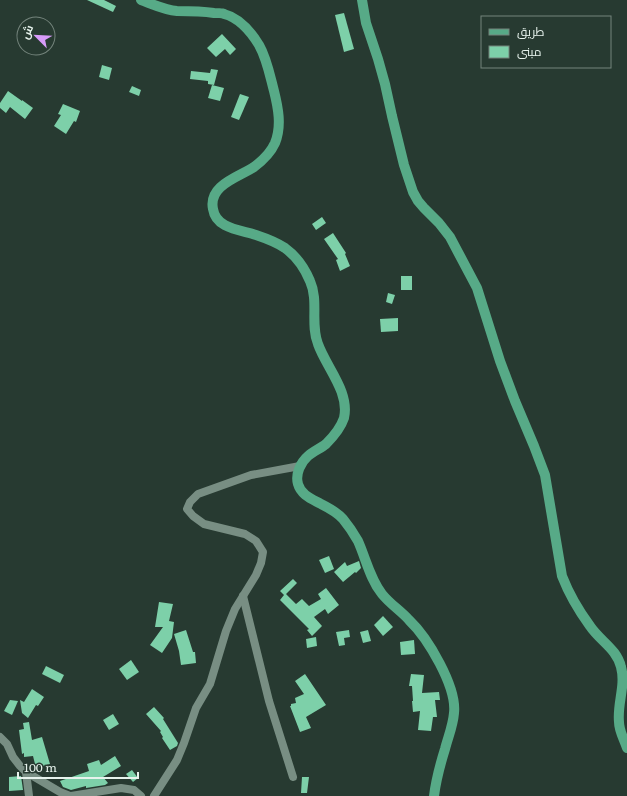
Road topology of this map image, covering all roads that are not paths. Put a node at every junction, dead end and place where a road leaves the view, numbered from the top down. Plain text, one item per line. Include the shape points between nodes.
1 (141, 0) edge
2 (362, 0) edge
3 (300, 466) junction
4 (243, 596) junction
5 (0, 737) edge
6 (627, 748) edge
7 (26, 772) junction
8 (293, 777) dead end
9 (29, 796) edge
10 (71, 796) edge
11 (140, 796) edge
12 (154, 796) edge
13 (434, 796) edge

1 - 3 main road via 174,10 224,14 240,21 260,48 269,70 279,115 279,129 275,142 266,156 255,166 224,184 217,191 212,210 223,225 284,247 296,258 311,283 314,293 316,341 342,390 345,401 344,417 338,430 326,444 307,456
2 - 6 main road via 412,192 450,237 477,288 500,361 545,475 562,576 567,591 591,628 611,647 621,667 623,684 619,722
3 - 4 street via 251,475 198,494 190,502 187,509 204,524 245,534 256,541 263,552 261,563
3 - 13 main road via 298,484 302,492 342,518 357,540 381,593 409,619 429,644 453,694 455,710
4 - 8 street via 269,700
4 - 12 street via 226,631 210,684 196,708 177,760
5 - 7 street
7 - 9 street
7 - 10 street
10 - 11 street via 121,788 134,790

